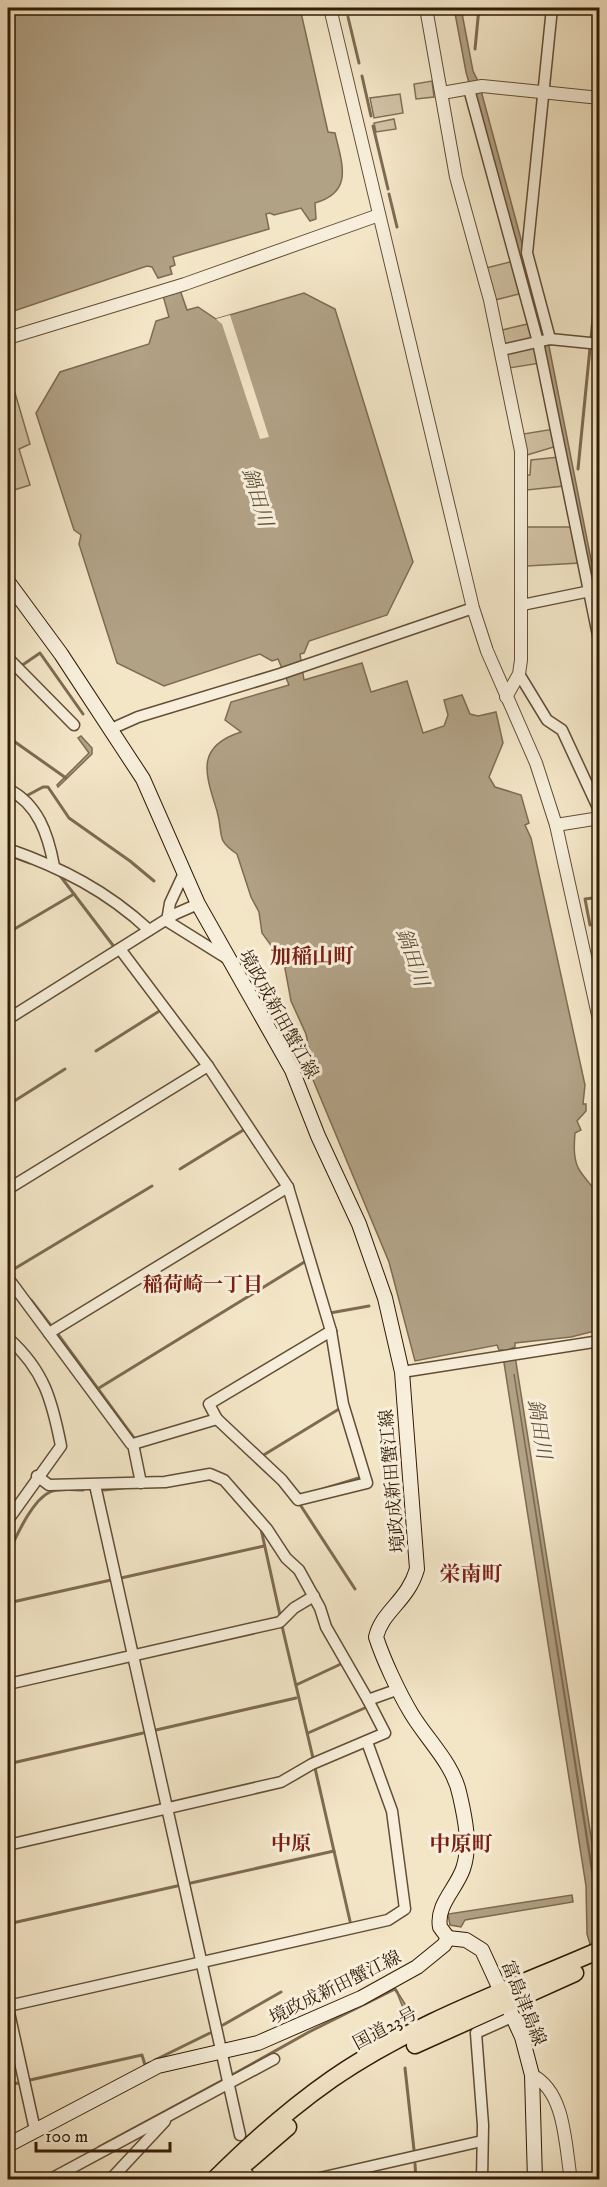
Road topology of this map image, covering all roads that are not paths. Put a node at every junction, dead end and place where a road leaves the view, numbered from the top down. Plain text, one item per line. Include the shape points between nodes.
1 (330, 8) edge
2 (426, 8) edge
3 (552, 8) edge
4 (474, 88) junction
5 (544, 92) junction
6 (442, 93) junction
7 (600, 98) edge
8 (379, 215) junction
9 (8, 338) edge
10 (543, 341) junction
11 (600, 344) edge
12 (502, 350) junction
13 (8, 582) edge
14 (595, 590) edge
15 (522, 605) junction
16 (473, 608) junction
17 (600, 645) edge
18 (8, 658) edge
19 (519, 674) junction
20 (506, 697) junction
21 (74, 725) dead end
22 (111, 729) junction
23 (8, 789) edge
24 (600, 812) edge
25 (600, 818) edge
26 (556, 825) junction
27 (8, 849) edge
28 (54, 866) junction
29 (184, 873) junction
30 (198, 904) junction
31 (167, 921) junction
32 (149, 930) junction
33 (120, 950) junction
34 (228, 959) junction
35 (8, 1018) edge
36 (600, 1024) edge
37 (208, 1066) junction
38 (288, 1187) junction
39 (8, 1189) edge
40 (8, 1278) edge
41 (331, 1331) junction
42 (49, 1333) junction
43 (8, 1338) edge
44 (600, 1341) edge
45 (402, 1372) junction
46 (217, 1419) junction
47 (133, 1444) junction
48 (37, 1476) junction
49 (141, 1483) junction
50 (95, 1485) junction
51 (8, 1520) edge
52 (314, 1596) junction
53 (134, 1656) junction
54 (8, 1684) edge
55 (399, 1689) junction
56 (368, 1700) junction
57 (367, 1742) junction
58 (166, 1808) junction
59 (8, 1845) edge
60 (448, 1938) junction
61 (594, 1959) edge
62 (201, 1962) junction
63 (508, 2004) junction
64 (8, 2007) edge
65 (222, 2050) junction
66 (274, 2059) dead end
67 (532, 2075) junction
68 (229, 2084) junction
69 (171, 2114) junction
70 (35, 2130) junction
71 (240, 2135) dead end
72 (482, 2141) junction
73 (8, 2145) edge
74 (49, 2180) edge
75 (110, 2180) edge
76 (214, 2180) edge
77 (227, 2180) edge
78 (311, 2180) edge
79 (482, 2180) edge
80 (536, 2180) edge
81 (571, 2180) edge

1 - 8 street
2 - 6 street
3 - 5 street
4 - 5 street
4 - 6 street
4 - 10 street
5 - 7 street
5 - 10 street via 527,253
6 - 12 street via 456,177
8 - 9 street via 185,284
8 - 16 street
10 - 11 street
10 - 12 street
10 - 14 street
12 - 15 street via 521,451
13 - 22 main road, 境政成新田蟹江線
14 - 15 street
14 - 17 street
15 - 19 street
16 - 20 street
16 - 22 street
18 - 21 street
19 - 20 street
19 - 24 street via 547,720 562,730
20 - 26 street via 536,763
22 - 29 main road, 境政成新田蟹江線 via 142,779
23 - 28 street via 32,806 49,841
25 - 26 street
26 - 36 street
27 - 28 street
28 - 32 street via 112,898
29 - 30 main road, 境政成新田蟹江線
29 - 31 street via 170,903
30 - 31 street
30 - 34 main road, 境政成新田蟹江線
31 - 32 street
31 - 34 street
32 - 33 street
33 - 35 street
33 - 37 street
34 - 45 main road, 境政成新田蟹江線 via 292,1070 359,1224 385,1298
37 - 38 street
37 - 39 street
38 - 41 street
38 - 42 street
40 - 42 street
41 - 46 street via 209,1404
41 - 46 street via 343,1404 367,1483 298,1500
42 - 47 street
43 - 48 street via 44,1382 62,1446
44 - 45 street
45 - 55 main road, 境政成新田蟹江線 via 417,1569 413,1585 383,1620 376,1637
46 - 47 street
47 - 49 street
48 - 50 street via 49,1485
48 - 51 street
49 - 50 street
49 - 52 street via 210,1474 224,1480 267,1529 286,1558 295,1564
50 - 53 street
52 - 53 street via 280,1622
52 - 56 street via 326,1627
53 - 54 street
53 - 58 street
55 - 56 street
55 - 60 main road, 境政成新田蟹江線 via 460,1793 467,1852 462,1871 441,1910 440,1928
56 - 57 street via 384,1733
57 - 58 street via 312,1764 281,1782
57 - 62 street via 392,1811 405,1910 388,1920
58 - 59 street
58 - 62 street
60 - 63 main road, 富島津島線 via 466,1940 482,1950
60 - 65 main road, 境政成新田蟹江線 via 417,1966 361,1998 276,2037
61 - 63 highway, 国道23号
62 - 64 street
62 - 65 street
63 - 67 main road, 富島津島線
63 - 72 street via 476,2033
63 - 76 highway, 国道23号 via 398,2042 333,2079 257,2137
63 - 77 highway, 国道23号 via 393,2055 343,2085
64 - 70 street
65 - 68 street
65 - 70 main road, 境政成新田蟹江線 via 158,2066
66 - 68 street
67 - 80 main road, 富島津島線
67 - 81 street via 551,2090 561,2118
68 - 69 street
68 - 71 street
69 - 74 street
69 - 75 street
70 - 73 main road, 境政成新田蟹江線
72 - 78 street
72 - 79 street

